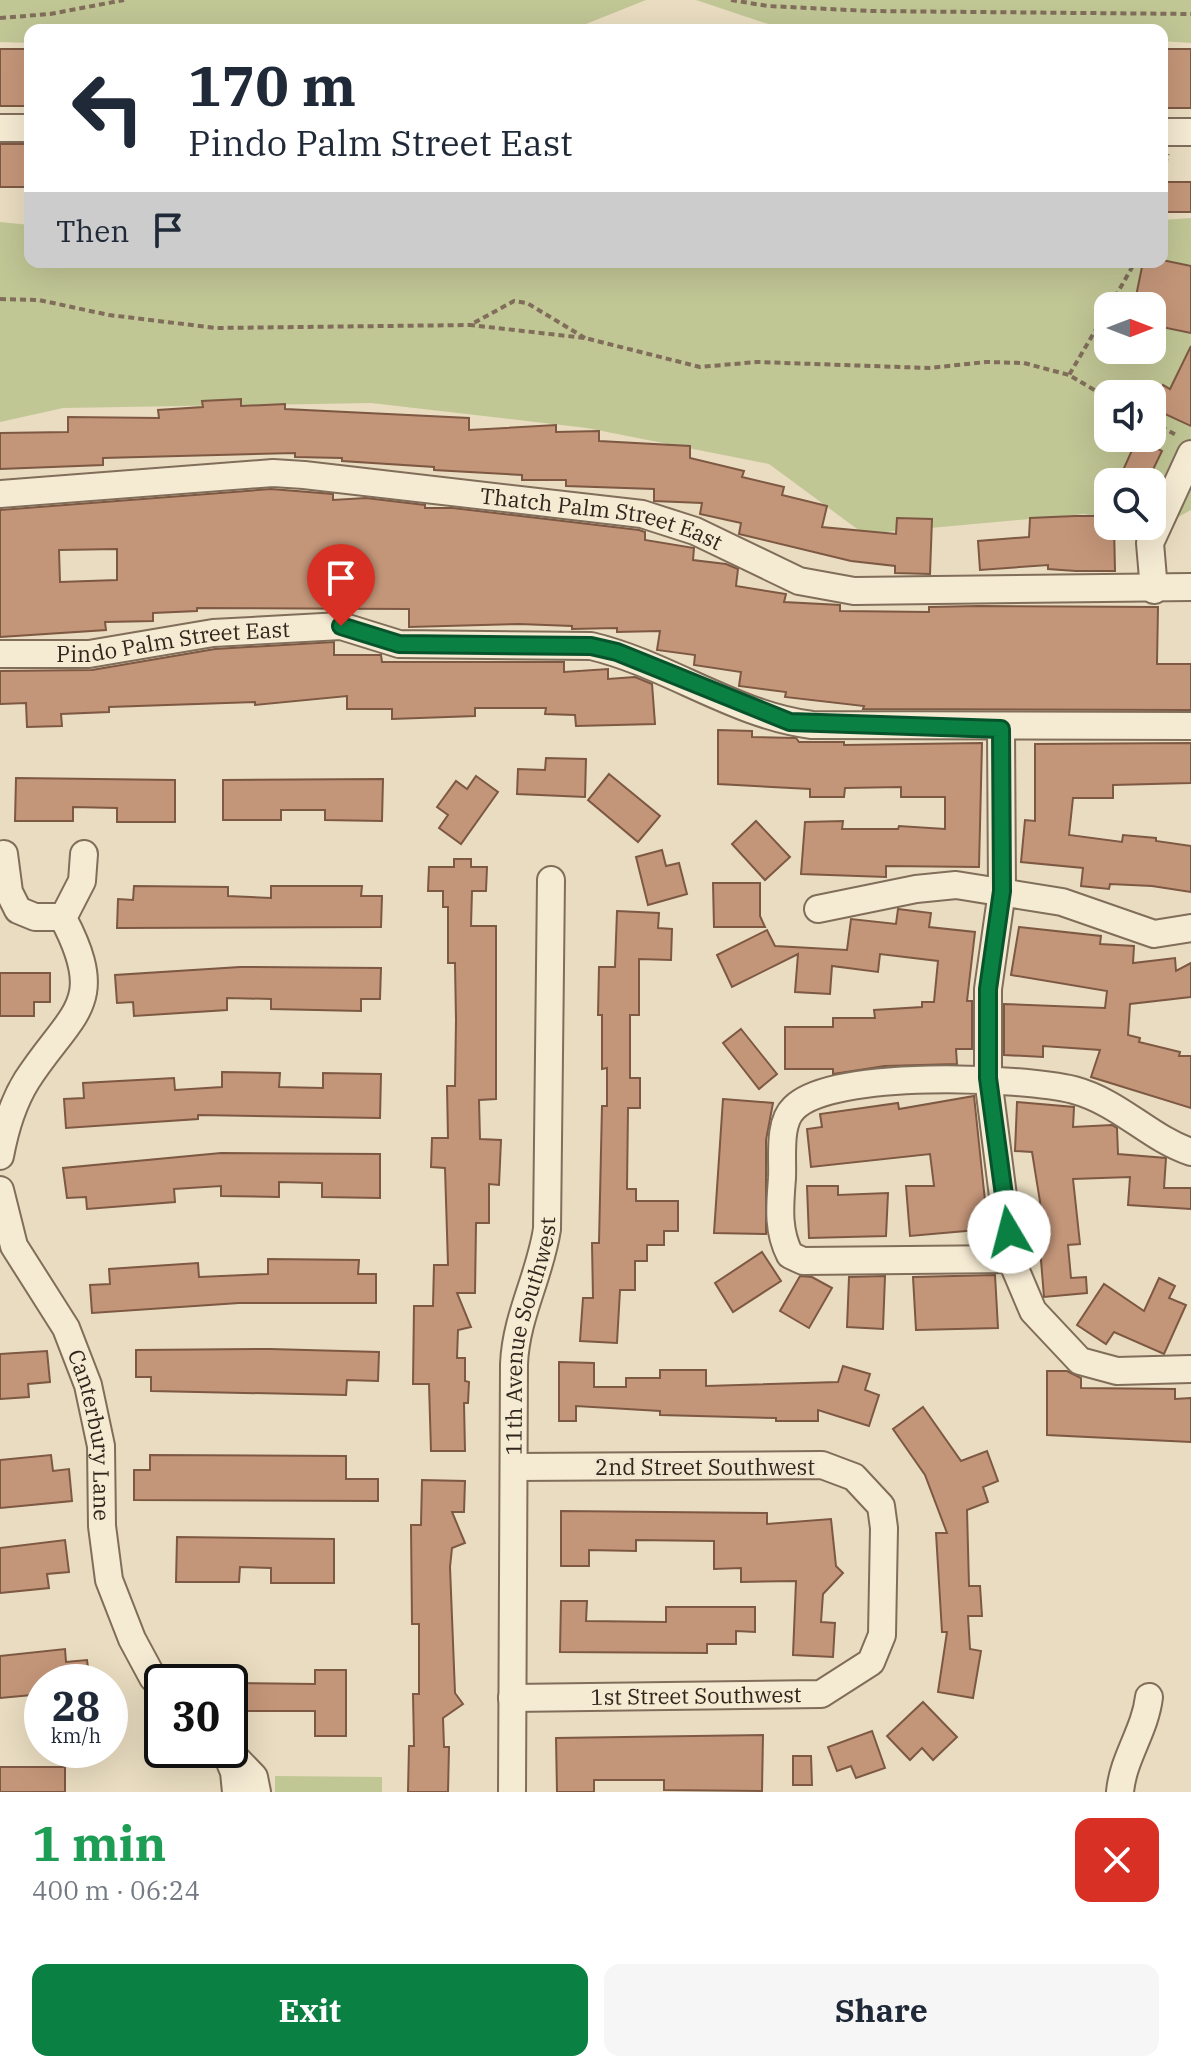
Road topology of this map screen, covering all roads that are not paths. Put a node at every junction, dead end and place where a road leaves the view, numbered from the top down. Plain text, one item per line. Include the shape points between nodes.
1 (0, 128) edge
2 (24, 128) edge
3 (1168, 132) edge
4 (1191, 132) edge
5 (1191, 454) edge
6 (0, 494) edge
7 (1191, 587) edge
8 (1154, 590) junction
9 (0, 654) edge
10 (1191, 726) edge
11 (1001, 729) junction
12 (4, 854) dead end
13 (84, 854) dead end
14 (551, 880) dead end
15 (1002, 891) junction
16 (818, 909) dead end
17 (63, 917) junction
18 (1191, 928) edge
19 (988, 1078) junction
20 (1191, 1152) edge
21 (0, 1156) edge
22 (0, 1190) edge
23 (1011, 1259) junction
24 (1191, 1369) edge
25 (514, 1467) junction
26 (871, 1662) joint
27 (145, 1664) edge
28 (1149, 1697) dead end
29 (512, 1698) junction
30 (233, 1768) edge
31 (245, 1768) edge
32 (236, 1792) edge
33 (257, 1792) edge
34 (512, 1792) edge
35 (1120, 1792) edge

1 - 2 street
3 - 4 street
5 - 8 street via 1150,543
6 - 8 street, Thatch Palm Street East via 304,475 642,514 695,531 799,581 854,591
7 - 8 street, Thatch Palm Street East
9 - 11 street, Pindo Palm Street East via 89,654 213,633 341,626 399,644 591,646 790,722
10 - 11 street, Pindo Palm Street East
11 - 15 street
12 - 17 street via 9,892 18,910 35,917
13 - 17 street via 82,881
14 - 25 street, 11th Avenue Southwest via 547,1229 538,1272 517,1325
15 - 16 street via 956,885
15 - 18 street via 1062,902 1154,934
15 - 19 street via 988,989
17 - 21 street via 83,963 81,1003 17,1097
19 - 20 street via 1074,1090 1122,1109 1172,1145
19 - 23 street
19 - 23 street via 874,1083 817,1094 793,1108 784,1128 780,1223 790,1255 803,1261
22 - 27 street, Canterbury Lane via 14,1246 66,1328 88,1385 101,1446 109,1580
23 - 24 street via 1033,1311 1080,1361 1117,1371
25 - 26 street, 2nd Street Southwest via 822,1465 854,1477 881,1506 884,1528 882,1635
25 - 29 street, 11th Avenue Southwest
26 - 29 street, 1st Street Southwest via 821,1694
28 - 35 street
29 - 34 street, 11th Avenue Southwest
30 - 32 street
31 - 33 street via 254,1777

